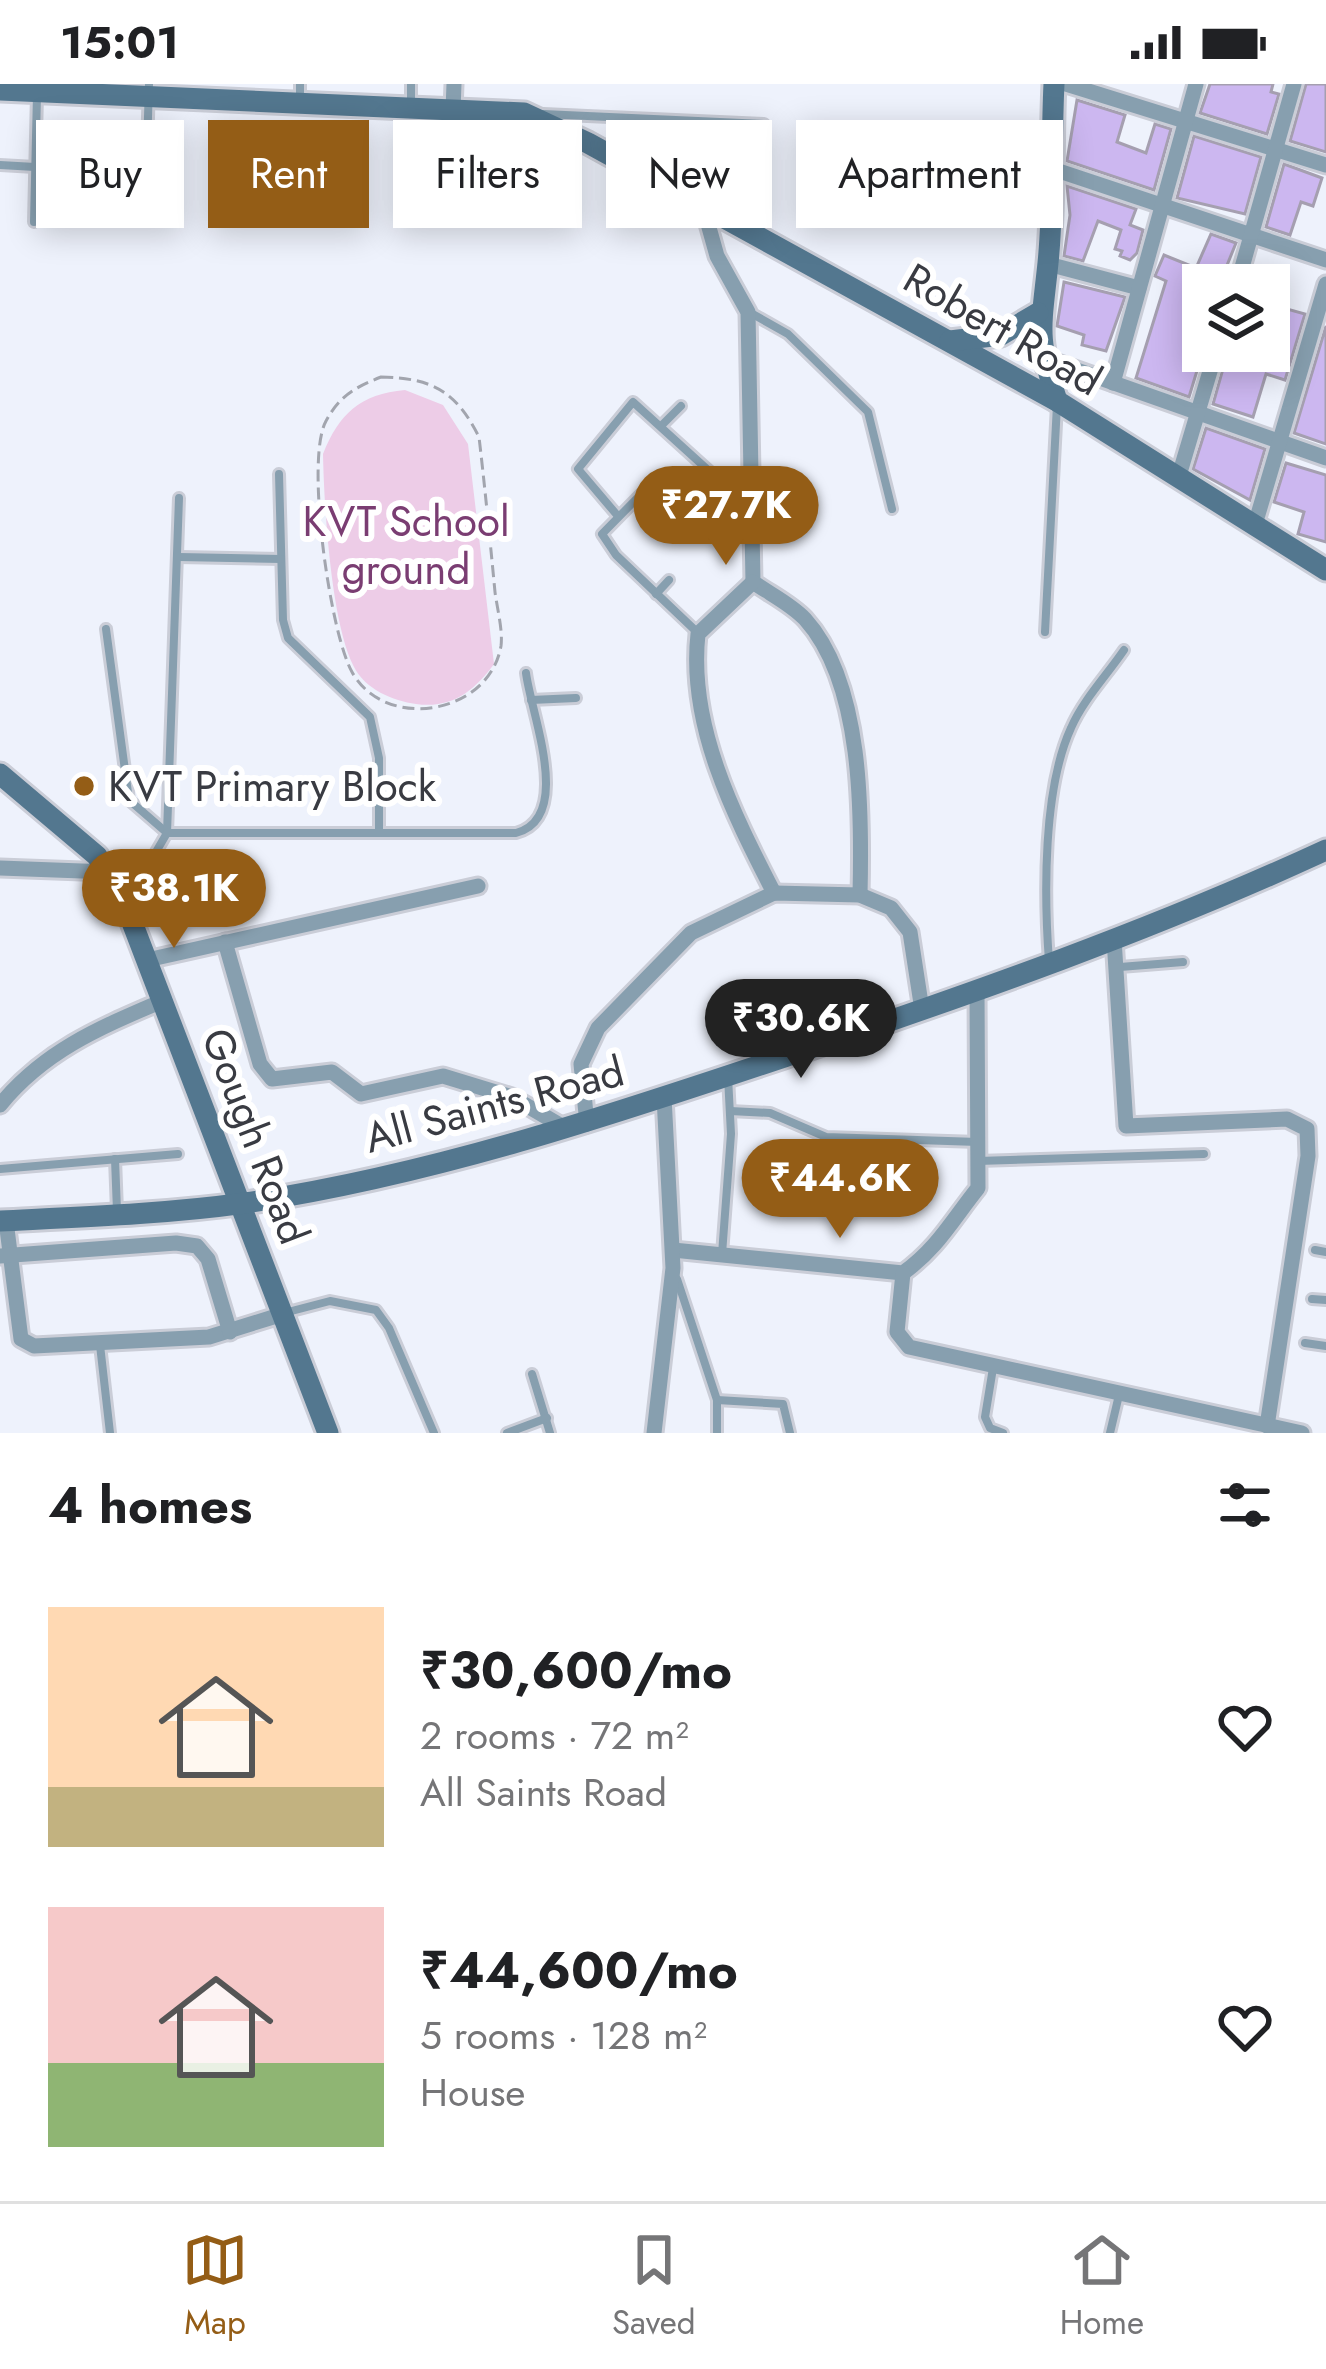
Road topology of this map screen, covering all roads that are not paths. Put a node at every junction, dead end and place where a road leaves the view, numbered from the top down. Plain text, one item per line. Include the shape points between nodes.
1 (411, 84) edge
2 (454, 84) edge
3 (1054, 84) edge
4 (1066, 84) edge
5 (1196, 84) edge
6 (1294, 84) edge
7 (0, 90) edge
8 (149, 90) edge
9 (37, 92) junction
10 (300, 93) edge
11 (410, 108) junction
12 (452, 110) junction
13 (524, 113) junction
14 (1186, 119) junction
15 (148, 120) edge
16 (677, 120) edge
17 (1052, 120) edge
18 (1274, 148) junction
19 (606, 156) edge
20 (0, 165) edge
21 (1326, 165) edge
22 (35, 167) junction
23 (1063, 173) edge
24 (1160, 207) junction
25 (34, 222) dead end
26 (709, 228) edge
27 (743, 228) edge
28 (1049, 228) edge
29 (1251, 236) junction
30 (1326, 260) edge
31 (1048, 264) junction
32 (1243, 264) edge
33 (1326, 284) edge
34 (1139, 288) junction
35 (748, 312) junction
36 (1038, 313) junction
37 (944, 340) junction
38 (1043, 358) junction
39 (1210, 372) edge
40 (1113, 383) junction
41 (1057, 401) junction
42 (681, 406) dead end
43 (1197, 415) junction
44 (661, 426) junction
45 (1277, 440) junction
46 (1326, 458) edge
47 (707, 470) junction
48 (279, 474) dead end
49 (659, 476) dead end
50 (1178, 479) junction
51 (749, 487) junction
52 (682, 498) dead end
53 (179, 499) dead end
54 (892, 509) dead end
55 (617, 515) junction
56 (1254, 528) junction
57 (179, 557) junction
58 (281, 559) junction
59 (1326, 570) edge
60 (669, 580) dead end
61 (752, 582) junction
62 (656, 594) junction
63 (106, 629) dead end
64 (1045, 632) dead end
65 (698, 634) junction
66 (1124, 650) dead end
67 (526, 673) dead end
68 (576, 698) dead end
69 (531, 700) junction
70 (0, 774) edge
71 (167, 833) junction
72 (379, 833) junction
73 (1326, 850) edge
74 (0, 868) edge
75 (110, 872) junction
76 (478, 886) dead end
77 (774, 893) junction
78 (860, 895) junction
79 (125, 904) junction
80 (1114, 939) junction
81 (225, 941) junction
82 (147, 960) junction
83 (1050, 962) junction
84 (1184, 962) dead end
85 (1120, 967) junction
86 (977, 990) junction
87 (162, 1001) junction
88 (922, 1010) junction
89 (728, 1076) junction
90 (664, 1097) junction
91 (0, 1105) edge
92 (730, 1111) junction
93 (576, 1126) junction
94 (978, 1142) junction
95 (178, 1154) dead end
96 (1204, 1154) dead end
97 (115, 1159) junction
98 (978, 1161) junction
99 (0, 1169) edge
100 (241, 1203) junction
101 (117, 1211) junction
102 (3, 1221) edge
103 (1315, 1250) dead end
104 (1326, 1252) edge
105 (4, 1255) edge
106 (722, 1255) junction
107 (674, 1259) junction
108 (903, 1273) junction
109 (1312, 1299) dead end
110 (1326, 1300) edge
111 (283, 1314) junction
112 (7, 1320) edge
113 (230, 1332) junction
114 (1305, 1343) dead end
115 (100, 1344) junction
116 (1326, 1346) edge
117 (993, 1366) junction
118 (532, 1374) dead end
119 (1120, 1394) junction
120 (716, 1400) junction
121 (547, 1418) junction
122 (1261, 1428) edge
123 (110, 1433) edge
124 (328, 1433) edge
125 (434, 1433) edge
126 (507, 1433) edge
127 (550, 1433) edge
128 (654, 1433) edge
129 (717, 1433) edge
130 (790, 1433) edge
131 (1003, 1433) edge
132 (1110, 1433) edge
133 (1302, 1433) edge

1 - 11 lane
2 - 12 street
3 - 17 street
4 - 14 street
5 - 14 street
6 - 18 street
7 - 9 street, Robert Road
8 - 9 street, Robert Road
8 - 10 street, Robert Road
8 - 15 lane
9 - 22 lane
10 - 11 street, Robert Road
11 - 12 street, Robert Road
12 - 13 street, Robert Road
13 - 16 lane
13 - 19 street, Robert Road
14 - 18 street
14 - 24 street
18 - 21 street
18 - 29 street
20 - 22 lane
22 - 25 lane
23 - 24 street
24 - 29 street
24 - 34 street
26 - 35 street
27 - 37 street, Robert Road
28 - 31 street
29 - 30 street
29 - 32 street
31 - 34 street
31 - 36 street
33 - 45 street
34 - 40 street
35 - 51 street
35 - 54 lane via 788,334 868,412
36 - 37 street via 1001,335
36 - 38 street
37 - 41 street, Robert Road
38 - 40 street
38 - 41 street
39 - 43 street
40 - 43 street
41 - 50 street, Robert Road
41 - 64 lane
42 - 44 lane
43 - 45 street
43 - 50 street
44 - 47 lane
44 - 55 lane via 630,403 579,464 579,475
45 - 46 street
45 - 56 street
47 - 51 lane
47 - 52 lane
48 - 58 lane
49 - 55 lane
50 - 56 street, Robert Road
51 - 61 street
53 - 57 lane
55 - 62 lane via 604,528 605,542
56 - 59 street, Robert Road
57 - 58 lane
57 - 71 lane
58 - 72 lane via 288,638 359,705 376,734
60 - 62 lane
61 - 65 street
61 - 78 street via 811,628 847,710 859,769
62 - 65 lane
63 - 71 lane via 129,800
65 - 77 street via 694,670 709,743
66 - 83 lane via 1063,748 1053,806
67 - 69 lane
68 - 69 lane
69 - 72 lane via 547,787 532,827
70 - 75 street, Gough Road
71 - 72 lane
71 - 79 lane
73 - 80 street, All Saints Road
74 - 75 street
75 - 79 street, Gough Road
76 - 81 street
77 - 78 street
77 - 93 street via 692,934 598,1028 581,1064
78 - 88 street via 905,920
79 - 82 street, Gough Road
80 - 83 street, All Saints Road
80 - 85 street
81 - 82 street
81 - 93 street via 260,1064 272,1078 332,1072 361,1094 443,1076
82 - 87 street, Gough Road
83 - 86 street, All Saints Road
84 - 85 lane
85 - 122 street via 1126,1126 1287,1119 1307,1129
86 - 88 street, All Saints Road
86 - 94 street
87 - 91 street via 59,1049
87 - 100 street, Gough Road
88 - 89 street, All Saints Road
89 - 90 street, All Saints Road
89 - 92 lane
90 - 93 street, All Saints Road
90 - 107 street
92 - 94 lane via 770,1113 826,1137
92 - 106 lane
93 - 100 street, All Saints Road via 398,1174
94 - 98 street
95 - 97 lane
96 - 98 lane
97 - 99 lane
97 - 101 lane
98 - 108 street via 978,1188 958,1207 943,1241
100 - 101 street, All Saints Road
100 - 111 street, Gough Road
101 - 102 street, All Saints Road
102 - 105 street
103 - 104 lane
105 - 112 street
105 - 113 street via 197,1246
106 - 107 street
106 - 108 street
107 - 120 lane
107 - 128 street
108 - 117 street via 901,1341
109 - 110 lane
111 - 113 street
111 - 124 street, Gough Road
111 - 125 lane via 330,1301 376,1310
112 - 115 street via 34,1346
113 - 115 street
114 - 116 lane
115 - 123 lane
117 - 119 street
117 - 131 lane via 985,1418
118 - 121 lane
119 - 122 street
119 - 132 lane
120 - 129 lane
120 - 130 lane via 783,1403
121 - 126 lane
121 - 127 lane
122 - 133 street

